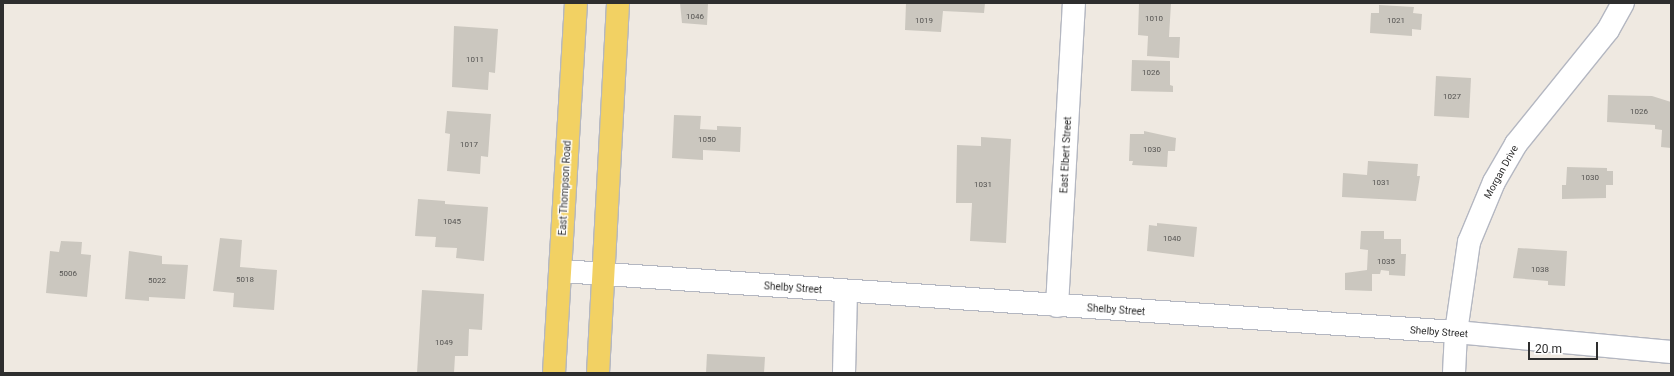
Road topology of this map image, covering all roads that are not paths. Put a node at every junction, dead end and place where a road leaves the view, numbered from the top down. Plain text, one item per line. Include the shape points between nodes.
1 (576, 3) edge
2 (618, 3) edge
3 (1074, 3) edge
4 (1623, 3) edge
5 (561, 271) junction
6 (603, 274) junction
7 (846, 292) junction
8 (1058, 306) junction
9 (1456, 332) junction
10 (1671, 352) edge
11 (554, 373) edge
12 (598, 373) edge
13 (844, 373) edge
14 (1454, 373) edge

1 - 5 main road, East Thompson Road
2 - 6 main road
3 - 8 street, East Elbert Street
4 - 9 street, Morgan Drive via 1608,30 1516,144 1494,182 1469,242
5 - 6 street, Shelby Street
5 - 11 main road, East Thompson Road
6 - 7 street, Shelby Street
6 - 12 main road
7 - 8 street, Shelby Street
7 - 13 street
8 - 9 street, Shelby Street
9 - 10 street, Shelby Street
9 - 14 street, Morgan Drive

